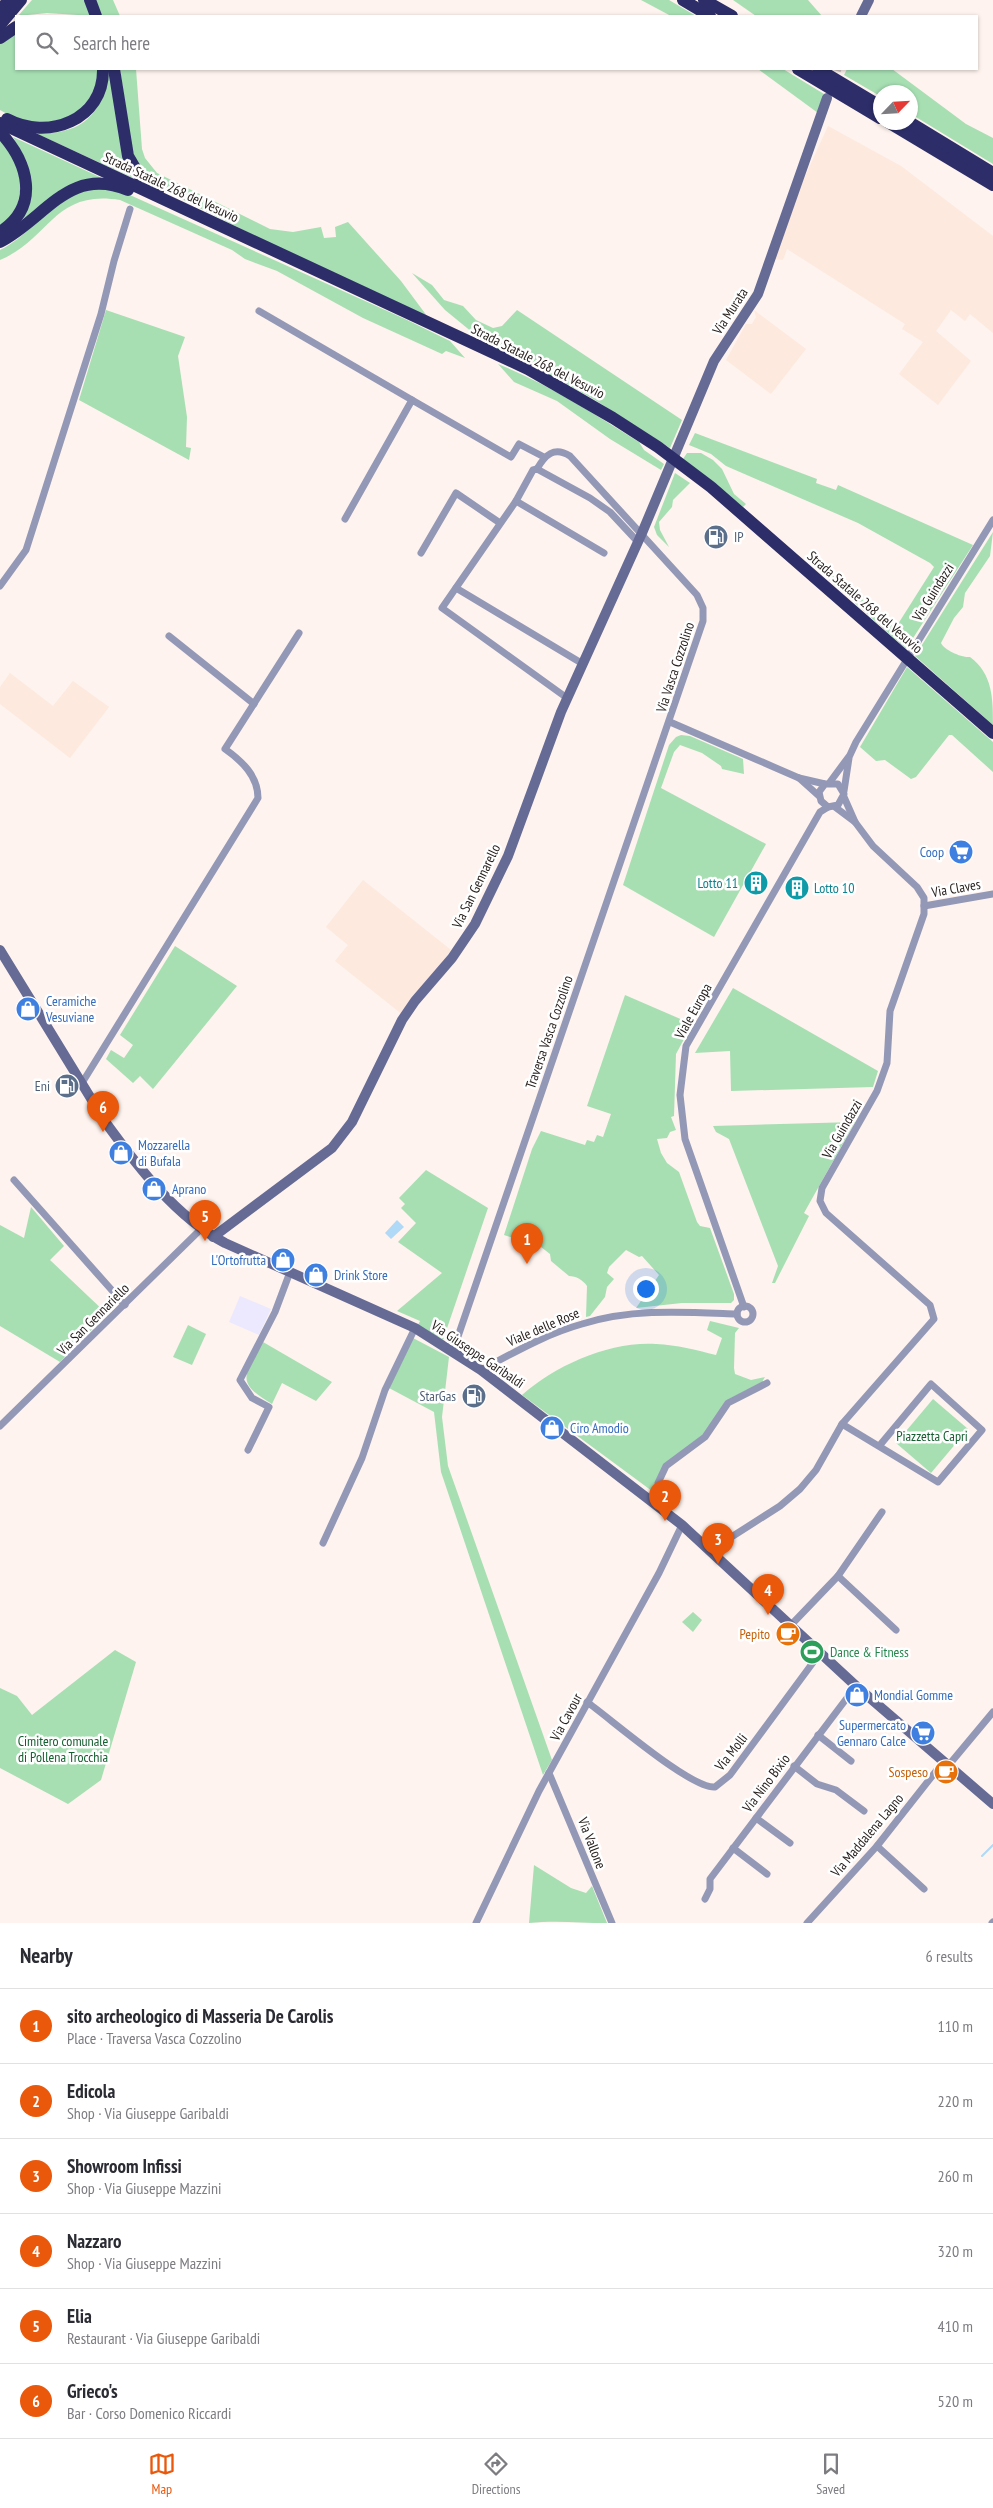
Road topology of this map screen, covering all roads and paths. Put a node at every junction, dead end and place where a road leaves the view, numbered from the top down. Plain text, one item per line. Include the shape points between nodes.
1 (9, 0) edge
2 (21, 0) edge
3 (90, 0) edge
4 (683, 0) edge
5 (704, 0) edge
6 (723, 0) edge
7 (869, 0) edge
8 (0, 10) edge
9 (96, 15) edge
10 (708, 15) edge
11 (730, 15) edge
12 (739, 15) edge
13 (862, 15) edge
14 (0, 25) edge
15 (15, 28) edge
16 (0, 38) edge
17 (103, 70) edge
18 (114, 70) edge
19 (800, 70) edge
20 (820, 70) edge
21 (827, 98) dead end
22 (873, 102) edge
23 (873, 114) edge
24 (0, 116) edge
25 (0, 123) edge
26 (918, 128) edge
27 (901, 130) edge
28 (0, 132) edge
29 (993, 173) edge
30 (993, 185) edge
31 (130, 209) dead end
32 (199, 217) junction
33 (221, 227) junction
34 (0, 232) edge
35 (0, 242) edge
36 (259, 311) dead end
37 (412, 400) junction
38 (544, 457) junction
39 (537, 469) junction
40 (516, 500) junction
41 (345, 519) dead end
42 (993, 520) edge
43 (500, 523) junction
44 (640, 537) junction
45 (421, 553) dead end
46 (604, 553) dead end
47 (0, 586) edge
48 (456, 588) junction
49 (299, 633) dead end
50 (169, 636) dead end
51 (583, 664) junction
52 (568, 698) junction
53 (254, 704) junction
54 (670, 722) junction
55 (993, 733) edge
56 (850, 755) junction
57 (799, 778) junction
58 (827, 783) junction
59 (844, 794) junction
60 (820, 799) junction
61 (832, 807) junction
62 (820, 812) junction
63 (855, 822) junction
64 (993, 894) edge
65 (924, 906) junction
66 (0, 950) edge
67 (82, 1083) junction
68 (14, 1180) dead end
69 (201, 1229) junction
70 (213, 1237) junction
71 (290, 1272) junction
72 (125, 1305) junction
73 (744, 1307) junction
74 (737, 1314) junction
75 (415, 1328) junction
76 (453, 1351) junction
77 (481, 1370) junction
78 (767, 1383) dead end
79 (842, 1424) junction
80 (0, 1426) edge
81 (880, 1445) junction
82 (248, 1450) dead end
83 (672, 1498) dead end
84 (882, 1512) dead end
85 (682, 1525) junction
86 (324, 1543) dead end
87 (711, 1550) junction
88 (838, 1576) junction
89 (791, 1625) junction
90 (896, 1630) dead end
91 (820, 1652) junction
92 (856, 1686) junction
93 (588, 1702) junction
94 (993, 1712) edge
95 (818, 1735) junction
96 (852, 1761) dead end
97 (946, 1763) junction
98 (794, 1766) junction
99 (549, 1773) junction
100 (993, 1804) edge
101 (864, 1811) dead end
102 (756, 1818) junction
103 (790, 1843) dead end
104 (877, 1846) junction
105 (733, 1848) junction
106 (767, 1874) dead end
107 (924, 1889) dead end
108 (705, 1899) dead end
109 (476, 1923) edge
110 (612, 1923) edge
111 (807, 1923) edge

1 - 8 highway
2 - 14 highway
3 - 9 highway
4 - 10 highway
5 - 11 highway
6 - 12 highway
7 - 13 main road
15 - 16 highway
17 - 24 highway via 101,92 92,107 74,121 47,127 20,124
18 - 33 highway via 125,146 135,171 152,187
19 - 23 highway
20 - 22 highway
21 - 44 main road, Via Murata via 758,294 714,361
25 - 32 highway, Strada Statale 268 del Vesuvio
26 - 29 highway
27 - 30 highway
28 - 34 highway via 23,167 26,191 18,215
31 - 47 street via 101,314 26,550
32 - 33 highway, Strada Statale 268 del Vesuvio
32 - 35 highway via 123,188 96,183 81,185 65,193
33 - 55 highway, Strada Statale 268 del Vesuvio via 572,393 646,439 685,467
36 - 37 street
37 - 38 street via 511,457 519,444
37 - 41 street
38 - 39 street
38 - 44 street via 555,451 570,456
39 - 40 street via 529,474
39 - 44 street via 590,498
40 - 43 street
40 - 46 street
42 - 56 street, Via Guindazzi
43 - 45 street via 456,493
43 - 48 street
44 - 51 main road, Via San Gennarello
44 - 54 street, Via Vasca Cozzolino via 698,595 703,608 702,628
48 - 51 street
48 - 52 street via 442,608
49 - 53 street
50 - 53 street
51 - 52 main road, Via San Gennarello
52 - 70 main road, Via San Gennarello via 508,856 475,924 402,1020 352,1122 332,1148
53 - 67 street via 225,749 250,772 258,798
54 - 57 street, Via Vasca Cozzolino
54 - 76 street, Traversa Vasca Cozzolino
56 - 58 street, Via Guindazzi
56 - 59 street, Via Guindazzi
57 - 58 street, Via Vasca Cozzolino
57 - 60 street, Via Vasca Cozzolino
58 - 59 street via 838,784
58 - 60 street via 819,792
59 - 61 street via 841,803
59 - 63 street
60 - 61 street
60 - 62 street
61 - 62 street, Viale Europa
61 - 63 street
62 - 73 street, Viale Europa via 686,1046 680,1096 686,1139
63 - 65 street via 873,846 917,888 924,898
64 - 65 street, Via Claves
65 - 79 street, Via Guindazzi via 890,1011 887,1063 877,1091 822,1188 820,1201 826,1214 930,1305 934,1319
66 - 67 main road, Via Giuseppe Garibaldi
67 - 69 main road, Via Giuseppe Garibaldi via 125,1148
68 - 72 street
69 - 70 main road, Via Giuseppe Garibaldi
69 - 72 street, Via San Gennariello
70 - 71 main road, Via Giuseppe Garibaldi
71 - 75 main road, Via Giuseppe Garibaldi
71 - 82 street via 275,1312 240,1380 252,1398 269,1407
72 - 80 street, Via San Gennariello
73 - 74 street
73 - 74 street via 752,1311 750,1319 741,1321
74 - 77 street, Viale delle Rose via 660,1312 602,1318 566,1329
75 - 76 main road, Via Giuseppe Garibaldi
75 - 86 street via 385,1390 362,1458
76 - 77 main road, Via Giuseppe Garibaldi
77 - 85 main road, Via Giuseppe Garibaldi
78 - 83 street via 728,1403 705,1438 666,1466 658,1483
79 - 81 street
79 - 87 street, Via Guindazzi via 816,1470 800,1489 780,1506
81 - 81 street via 938,1482 982,1430 931,1384
84 - 88 street
85 - 87 main road, Via Giuseppe Garibaldi
85 - 93 street, Via Cavour
87 - 89 main road, Via Giuseppe Garibaldi
88 - 89 street
88 - 90 street
89 - 91 main road, Via Giuseppe Garibaldi
91 - 92 main road, Via Giuseppe Garibaldi
91 - 93 street, Via Molli via 730,1775 714,1787 700,1785
92 - 95 street, Via Nino Bixio
92 - 97 main road, Via Giuseppe Garibaldi
93 - 99 street, Via Cavour
94 - 97 street, Via Maddalena Lagno
95 - 96 street
95 - 98 street, Via Nino Bixio
97 - 100 main road, Via Giuseppe Garibaldi
97 - 104 street, Via Maddalena Lagno
98 - 101 street via 817,1784 836,1790
98 - 102 street, Via Nino Bixio
99 - 109 street, Via Cavour
99 - 110 street, Via Vallone
102 - 103 street
102 - 105 street, Via Nino Bixio
104 - 107 street
104 - 111 street, Via Maddalena Lagno
105 - 106 street
105 - 108 street, Via Nino Bixio via 710,1879

